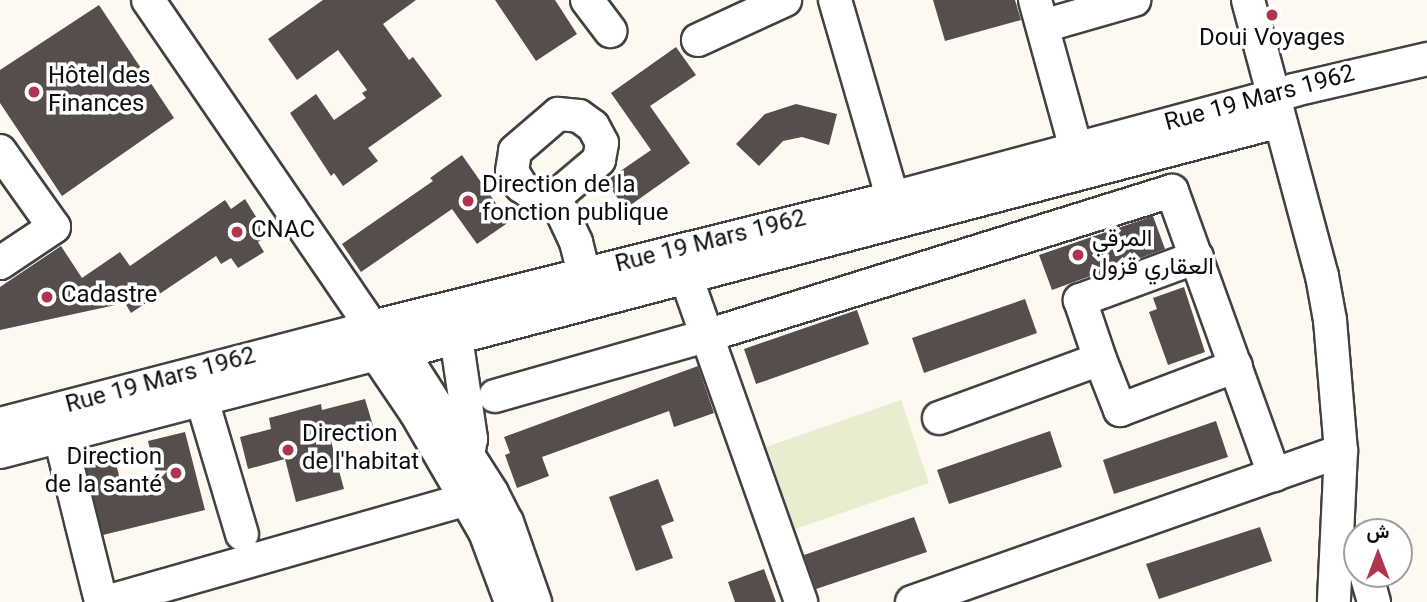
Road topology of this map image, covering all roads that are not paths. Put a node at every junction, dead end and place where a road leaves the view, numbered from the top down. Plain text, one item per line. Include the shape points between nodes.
1 (148, 0) edge
2 (587, 0) edge
3 (785, 0) edge
4 (835, 0) edge
5 (1134, 0) edge
6 (1248, 0) edge
7 (1039, 13) edge
8 (610, 31) dead end
9 (698, 40) dead end
10 (1425, 58) edge
11 (1276, 108) junction
12 (1076, 149) junction
13 (0, 151) edge
14 (555, 197) dead end
15 (896, 210) junction
16 (1197, 257) junction
17 (0, 263) edge
18 (682, 264) junction
19 (584, 274) junction
20 (706, 336) junction
21 (456, 337) junction
22 (383, 344) junction
23 (1100, 359) junction
24 (1236, 366) junction
25 (495, 396) dead end
26 (202, 400) junction
27 (939, 418) dead end
28 (0, 424) edge
29 (60, 437) junction
30 (1341, 451) junction
31 (0, 452) edge
32 (468, 455) junction
33 (1274, 475) junction
34 (1341, 489) junction
35 (468, 499) junction
36 (1350, 518) edge
37 (242, 534) dead end
38 (1332, 601) edge
39 (103, 602) edge
40 (511, 602) edge
41 (535, 602) edge
42 (801, 602) edge
43 (912, 602) edge

1 - 22 street
2 - 8 street
3 - 9 street
4 - 15 street
5 - 7 street
6 - 11 street
7 - 12 street
10 - 11 street, Rue 19 Mars 1962
11 - 12 street, Rue 19 Mars 1962
11 - 15 street, Rue 19 Mars 1962
11 - 30 street via 1322,276
12 - 15 street, Rue 19 Mars 1962
13 - 17 street via 54,227
14 - 19 street via 576,242
15 - 18 street, Rue 19 Mars 1962
16 - 20 street via 1172,191
16 - 23 street via 1080,300
16 - 24 street
18 - 19 street, Rue 19 Mars 1962
18 - 20 street
18 - 21 street, Rue 19 Mars 1962
19 - 22 street, Rue 19 Mars 1962
20 - 25 street
20 - 42 street
21 - 22 street, Rue 19 Mars 1962
21 - 32 street via 471,439
22 - 26 street, Rue 19 Mars 1962
22 - 28 street, Rue 19 Mars 1962
22 - 32 street
22 - 35 street
23 - 24 street via 1120,410
23 - 27 street
24 - 33 street
26 - 29 street, Rue 19 Mars 1962
26 - 37 street
29 - 31 street, Rue 19 Mars 1962
29 - 39 street
30 - 33 street
30 - 34 street
32 - 41 street via 507,522
33 - 43 street
34 - 36 street
34 - 38 street
35 - 39 street
35 - 40 street

